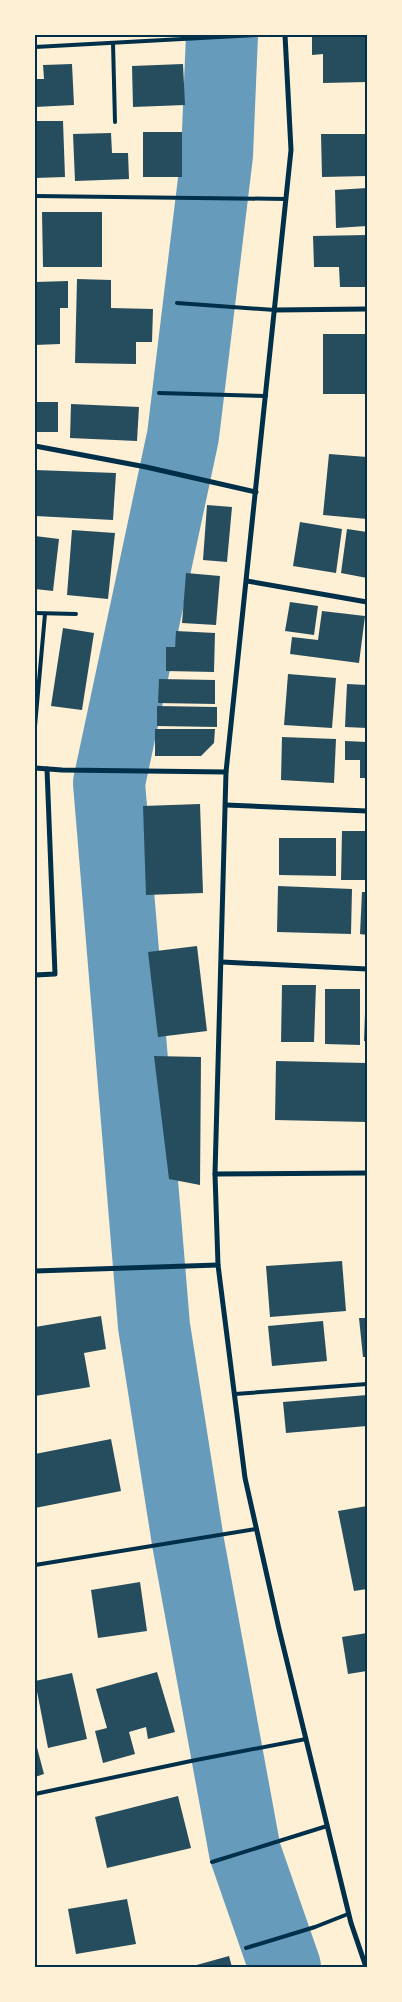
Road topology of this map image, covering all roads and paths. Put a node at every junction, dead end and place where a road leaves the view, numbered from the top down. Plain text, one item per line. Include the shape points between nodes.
1 (256, 35) edge
2 (285, 35) edge
3 (113, 43) junction
4 (35, 47) edge
5 (115, 122) dead end
6 (35, 196) edge
7 (286, 199) junction
8 (177, 304) dead end
9 (367, 309) edge
10 (275, 310) junction
11 (159, 393) dead end
12 (266, 396) junction
13 (35, 446) edge
14 (256, 492) junction
15 (247, 581) junction
16 (367, 602) edge
17 (35, 612) edge
18 (45, 614) junction
19 (76, 614) dead end
20 (35, 726) edge
21 (35, 768) edge
22 (47, 769) junction
23 (226, 772) junction
24 (226, 805) junction
25 (367, 811) edge
26 (222, 962) junction
27 (367, 969) edge
28 (35, 975) edge
29 (367, 1173) edge
30 (215, 1174) junction
31 (218, 1265) junction
32 (35, 1270) edge
33 (367, 1384) edge
34 (235, 1394) junction
35 (256, 1528) junction
36 (35, 1564) edge
37 (306, 1739) junction
38 (35, 1794) edge
39 (327, 1826) junction
40 (212, 1862) dead end
41 (348, 1914) junction
42 (246, 1948) dead end
43 (366, 1967) edge

1 - 3 lane
2 - 7 street via 291,150
3 - 4 lane
3 - 5 lane
6 - 7 lane
7 - 10 street
8 - 10 lane
9 - 10 street
10 - 12 street
11 - 12 lane
12 - 14 street
13 - 14 street
14 - 15 street
15 - 16 street
15 - 23 street
17 - 18 lane
18 - 19 lane
18 - 20 lane
21 - 22 street
22 - 23 street
22 - 28 street via 55,974
23 - 24 street
24 - 25 street
24 - 26 street
26 - 27 street
26 - 30 street
29 - 30 street
30 - 31 street
31 - 32 street
31 - 34 street
33 - 34 lane
34 - 35 street via 245,1478
35 - 36 lane
35 - 37 street
37 - 38 lane
37 - 39 street
39 - 40 lane
39 - 41 street
41 - 42 lane
41 - 43 street

